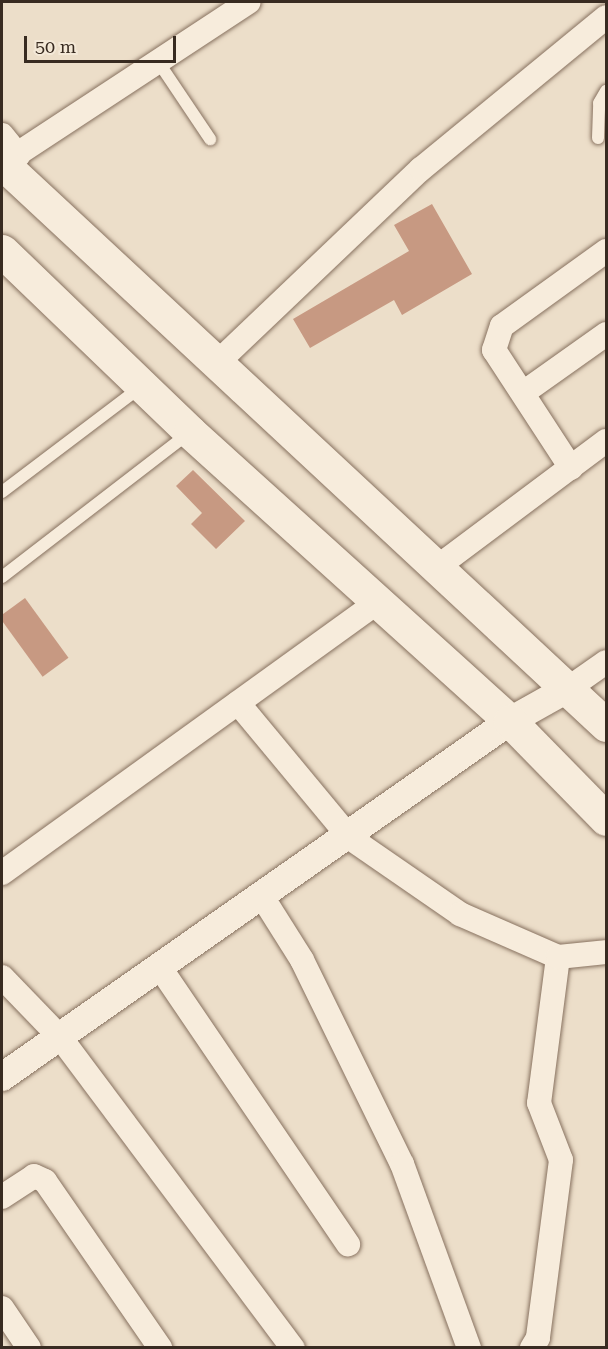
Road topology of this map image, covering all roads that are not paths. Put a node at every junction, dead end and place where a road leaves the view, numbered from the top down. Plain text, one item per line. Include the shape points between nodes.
1 (241, 4) edge
2 (606, 17) edge
3 (159, 63) junction
4 (606, 91) edge
5 (2, 135) edge
6 (598, 138) dead end
7 (210, 139) dead end
8 (6, 162) edge
9 (2, 250) edge
10 (606, 251) edge
11 (606, 334) edge
12 (216, 364) junction
13 (142, 386) junction
14 (523, 393) junction
15 (190, 432) junction
16 (606, 441) edge
17 (571, 468) junction
18 (2, 492) edge
19 (435, 568) junction
20 (2, 578) edge
21 (381, 600) junction
22 (606, 662) edge
23 (569, 688) junction
24 (238, 703) junction
25 (510, 721) junction
26 (606, 725) edge
27 (606, 819) edge
28 (350, 838) junction
29 (2, 873) edge
30 (263, 898) junction
31 (606, 952) edge
32 (558, 957) junction
33 (161, 969) junction
34 (2, 977) edge
35 (60, 1037) junction
36 (2, 1077) edge
37 (2, 1197) edge
38 (348, 1244) dead end
39 (2, 1308) edge
40 (29, 1347) edge
41 (160, 1347) edge
42 (293, 1347) edge
43 (470, 1347) edge
44 (532, 1347) edge

1 - 3 street
2 - 12 street via 421,169
3 - 7 lane
3 - 8 street
4 - 6 lane via 599,103
5 - 8 street
8 - 12 main road
9 - 13 main road
10 - 14 street via 502,326 494,350
11 - 14 street
12 - 19 main road
13 - 15 main road
13 - 18 lane
14 - 17 street
15 - 20 lane
15 - 21 main road
16 - 17 street
17 - 19 street
19 - 23 main road
21 - 24 street
21 - 25 main road
22 - 23 street
23 - 25 street
23 - 26 main road
24 - 28 street
24 - 29 street
25 - 27 main road
25 - 28 street
28 - 30 street
28 - 32 street via 460,914
30 - 33 street
30 - 43 street via 302,960 402,1164
31 - 32 street
32 - 44 street via 539,1103 561,1160 538,1338
33 - 35 street
33 - 38 street
34 - 35 street
35 - 36 street
35 - 42 street
37 - 41 street via 34,1176 45,1181
39 - 40 street

